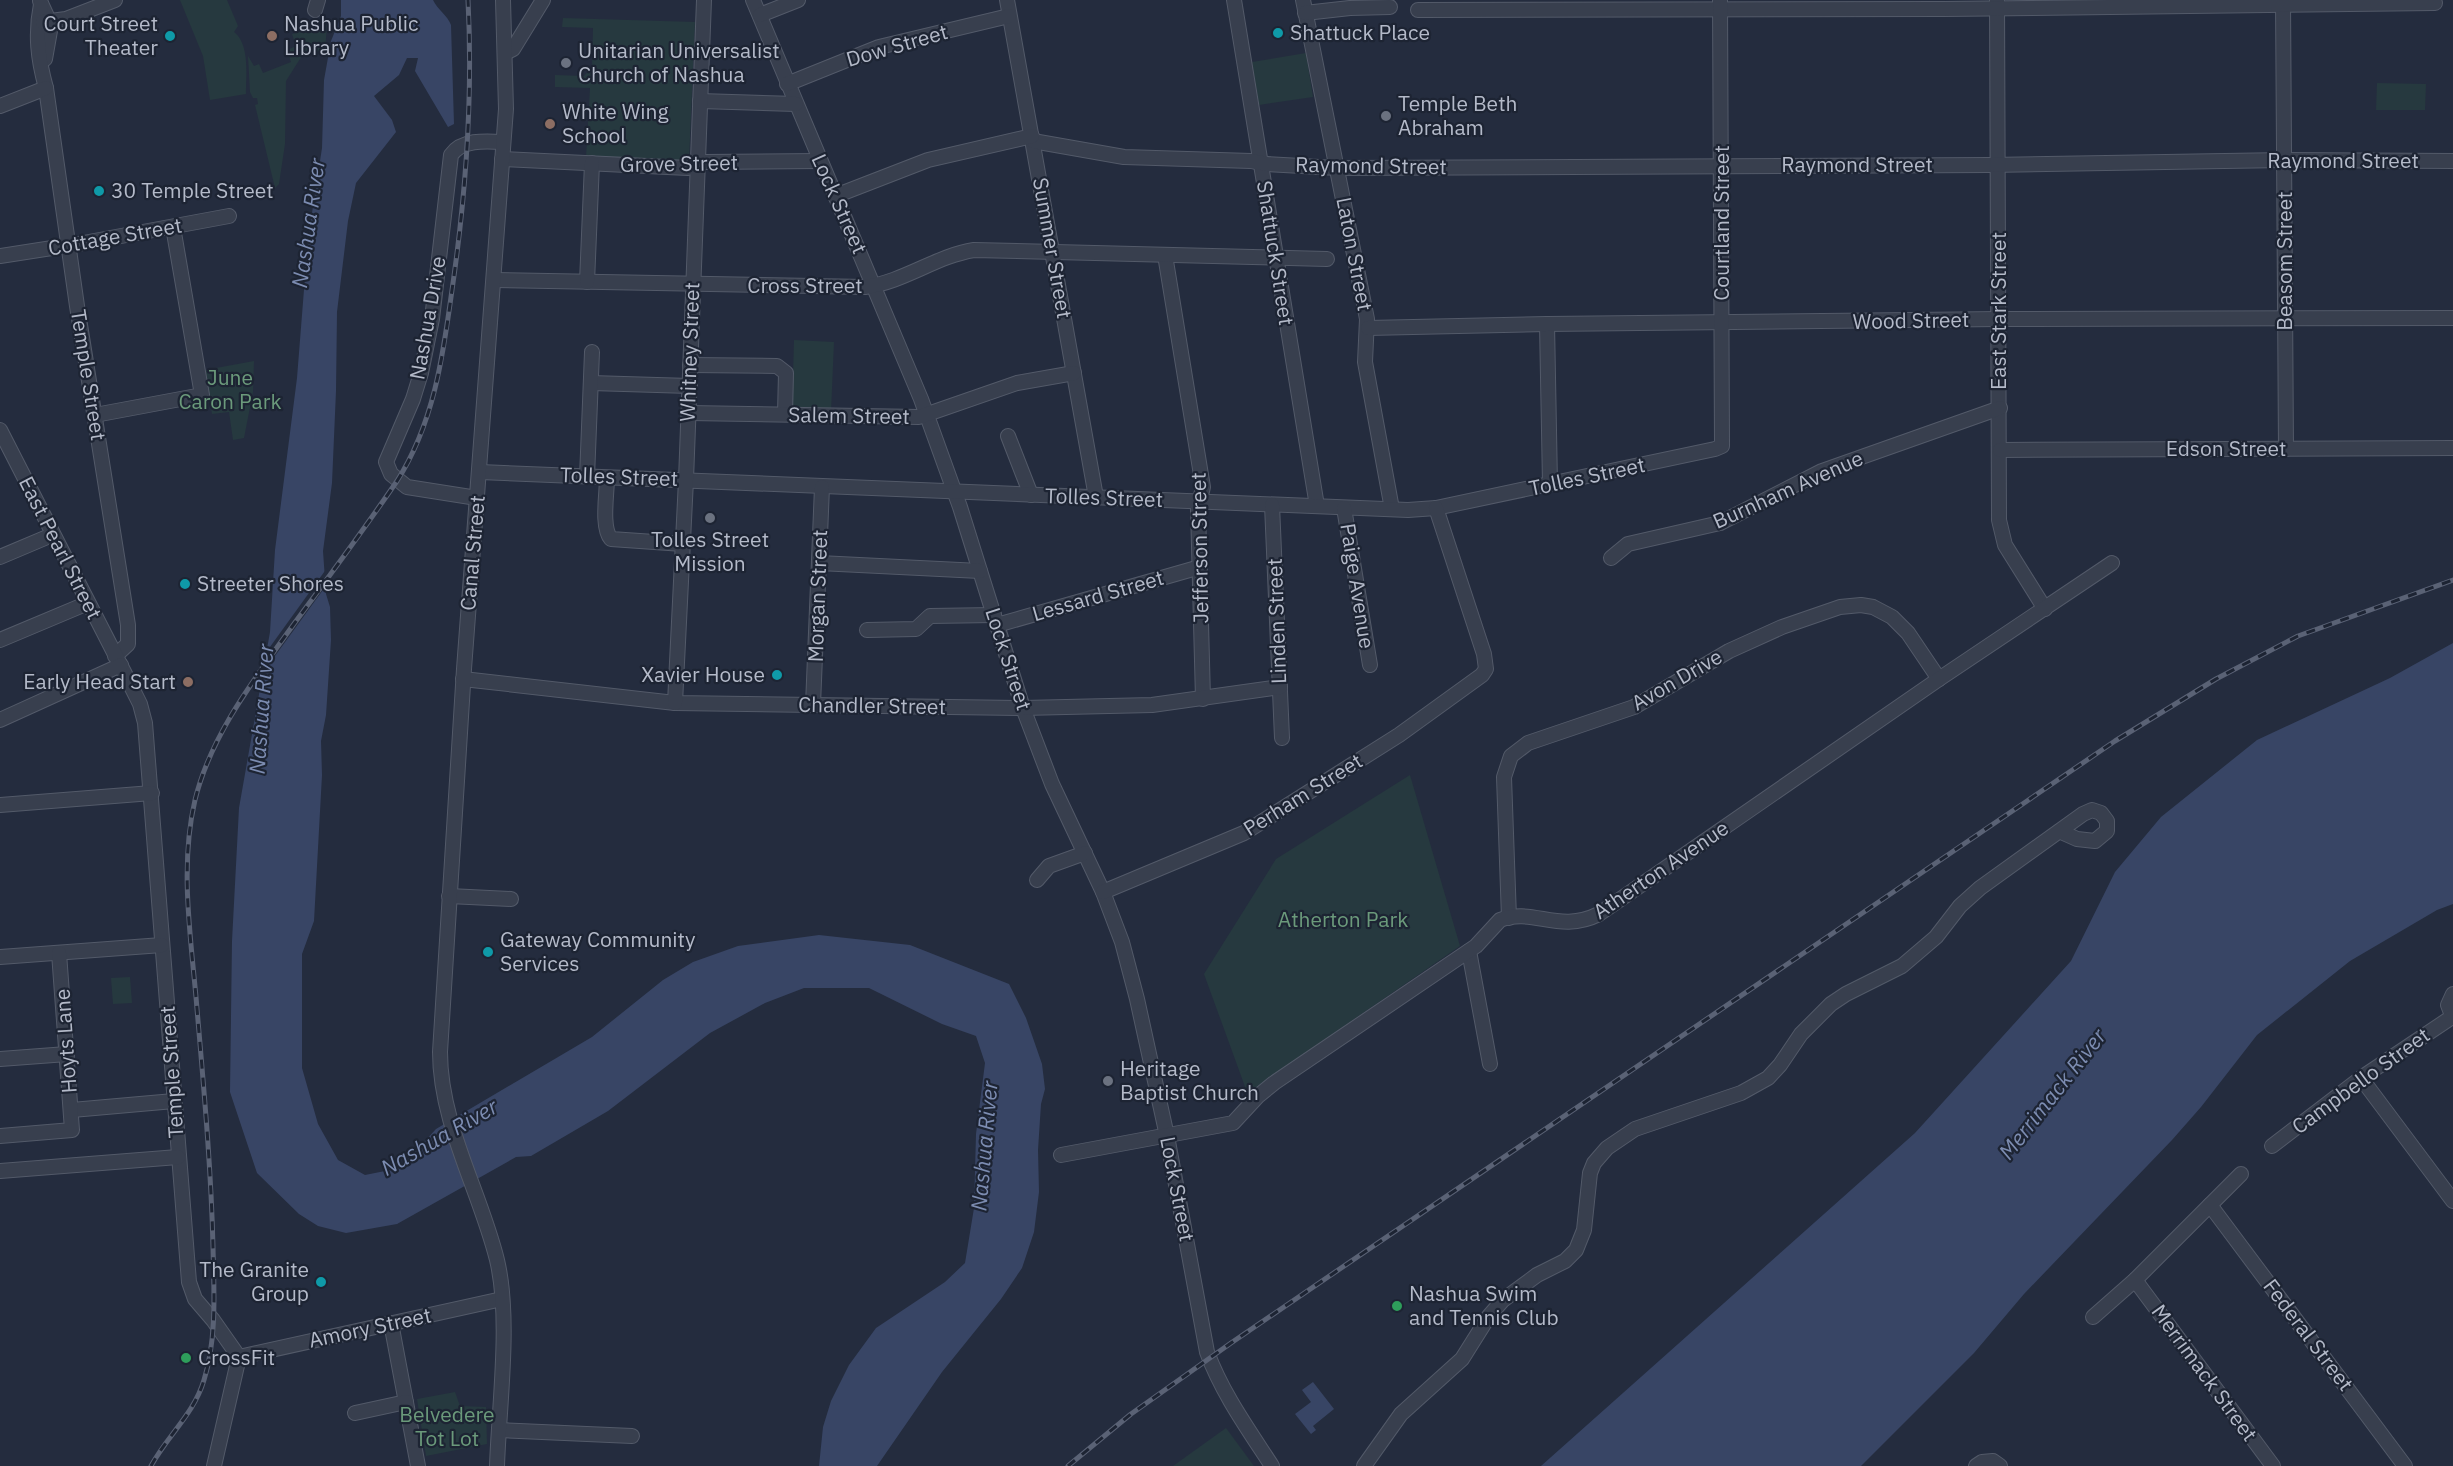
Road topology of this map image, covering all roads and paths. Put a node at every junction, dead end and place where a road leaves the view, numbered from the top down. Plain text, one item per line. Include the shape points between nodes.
1 (115, 0) edge
2 (502, 0) edge
3 (543, 0) edge
4 (704, 0) edge
5 (753, 0) edge
6 (798, 0) edge
7 (1007, 0) edge
8 (1234, 0) edge
9 (40, 2) edge
10 (2283, 3) edge
11 (2435, 3) dead end
12 (1997, 4) edge
13 (1720, 5) edge
14 (1304, 7) edge
15 (1390, 7) dead end
16 (1418, 10) dead end
17 (760, 15) junction
18 (1009, 16) junction
19 (44, 22) junction
20 (505, 52) junction
21 (788, 84) junction
22 (45, 88) junction
23 (700, 101) junction
24 (796, 104) junction
25 (0, 106) edge
26 (1032, 138) junction
27 (503, 142) junction
28 (502, 159) junction
29 (2284, 160) junction
30 (820, 161) junction
31 (2453, 161) edge
32 (1260, 163) junction
33 (592, 164) junction
34 (697, 165) junction
35 (1999, 165) junction
36 (1722, 166) junction
37 (1337, 168) junction
38 (835, 196) junction
39 (229, 216) dead end
40 (173, 227) junction
41 (69, 246) junction
42 (1053, 252) junction
43 (1166, 255) junction
44 (0, 256) edge
45 (1276, 257) junction
46 (1327, 259) dead end
47 (494, 280) junction
48 (587, 282) junction
49 (693, 284) junction
50 (875, 286) junction
51 (2285, 318) junction
52 (2453, 318) edge
53 (1999, 319) junction
54 (1547, 324) junction
55 (1722, 324) junction
56 (1368, 328) junction
57 (592, 352) dead end
58 (690, 365) junction
59 (1074, 374) junction
60 (591, 383) junction
61 (690, 386) junction
62 (2000, 408) junction
63 (689, 413) junction
64 (785, 414) junction
65 (95, 415) junction
66 (927, 416) junction
67 (1, 436) edge
68 (1008, 436) dead end
69 (1722, 446) joint
70 (2453, 448) edge
71 (2286, 449) junction
72 (2000, 450) junction
73 (480, 472) junction
74 (587, 477) junction
75 (607, 478) junction
76 (686, 480) junction
77 (1550, 484) junction
78 (822, 487) junction
79 (955, 491) junction
80 (1031, 495) junction
81 (1096, 497) junction
82 (477, 498) junction
83 (1200, 501) junction
84 (1272, 505) junction
85 (1317, 506) junction
86 (1344, 507) junction
87 (1436, 508) junction
88 (1392, 509) junction
89 (52, 535) junction
90 (683, 544) junction
91 (0, 557) edge
92 (1611, 558) dead end
93 (819, 563) junction
94 (2112, 563) dead end
95 (1200, 567) junction
96 (980, 571) junction
97 (88, 603) junction
98 (2045, 609) junction
99 (996, 620) junction
100 (867, 630) dead end
101 (0, 640) edge
102 (118, 660) junction
103 (1370, 665) dead end
104 (463, 679) junction
105 (1939, 679) junction
106 (1280, 687) junction
107 (1203, 699) junction
108 (675, 703) junction
109 (813, 705) junction
110 (1023, 708) junction
111 (0, 720) edge
112 (1282, 738) dead end
113 (152, 793) junction
114 (0, 805) edge
115 (2059, 831) dead end
116 (1085, 853) junction
117 (1037, 880) dead end
118 (1103, 892) junction
119 (449, 896) junction
120 (511, 899) dead end
121 (1509, 918) junction
122 (162, 945) junction
123 (1469, 951) junction
124 (59, 952) junction
125 (0, 957) edge
126 (2453, 994) edge
127 (2452, 1017) edge
128 (67, 1054) junction
129 (0, 1059) edge
130 (1490, 1064) dead end
131 (2361, 1078) junction
132 (174, 1101) junction
133 (72, 1110) junction
134 (0, 1136) edge
135 (1167, 1137) junction
136 (2272, 1146) dead end
137 (1061, 1155) dead end
138 (178, 1157) junction
139 (0, 1171) edge
140 (2241, 1174) dead end
141 (2453, 1201) edge
142 (2210, 1205) junction
143 (2135, 1280) junction
144 (502, 1299) junction
145 (2093, 1317) dead end
146 (391, 1323) junction
147 (238, 1357) junction
148 (406, 1402) junction
149 (355, 1413) dead end
150 (499, 1430) junction
151 (632, 1436) dead end
152 (1996, 1463) edge
153 (214, 1466) edge
154 (418, 1466) edge
155 (497, 1466) edge
156 (1272, 1466) edge
157 (1364, 1466) edge
158 (1976, 1466) edge
159 (2273, 1466) edge
160 (2405, 1466) edge

1 - 19 street via 66,19
2 - 20 street, Canal Street
3 - 20 street via 513,49
4 - 23 street, Whitney Street
5 - 17 street, Lock Street
6 - 17 street
7 - 18 street, Summer Street
8 - 32 street, Shattuck Street
9 - 19 street
10 - 11 street
10 - 12 street
10 - 29 street, Beasom Street
12 - 13 street
12 - 35 street, East Stark Street
13 - 16 street
13 - 36 street, Courtland Street
14 - 15 street
14 - 37 street, Laton Street
17 - 21 street, Lock Street
18 - 21 street, Dow Street via 879,47
18 - 26 street, Summer Street
19 - 22 street, Temple Street
20 - 27 street, Canal Street
21 - 24 street, Lock Street
22 - 25 street
22 - 41 street, Temple Street
23 - 24 street
23 - 34 street, Whitney Street
24 - 30 street, Lock Street
26 - 32 street, Raymond Street via 1124,157
26 - 38 street via 928,160
26 - 42 street, Summer Street
27 - 28 street, Canal Street
27 - 82 street, Nashua Drive via 468,144 451,155 432,319 421,373 386,460 390,472 407,487
28 - 33 street, Grove Street
28 - 47 street, Canal Street
29 - 31 street, Raymond Street
29 - 35 street, Raymond Street
29 - 51 street, Beasom Street
30 - 34 street, Grove Street
30 - 38 street, Lock Street
32 - 37 street, Raymond Street
32 - 45 street, Shattuck Street
33 - 34 street, Grove Street via 688,168
33 - 48 street
34 - 49 street, Whitney Street
35 - 36 street, Raymond Street
35 - 53 street, East Stark Street
36 - 37 street, Raymond Street
36 - 55 street, Courtland Street
37 - 56 street, Laton Street
38 - 50 street, Lock Street
39 - 40 street, Cottage Street
40 - 41 street, Cottage Street
40 - 65 street via 202,395
41 - 44 street, Cottage Street
41 - 65 street, Temple Street
42 - 43 street, Cross Street
42 - 50 street, Cross Street via 963,252
42 - 59 street, Summer Street
43 - 45 street, Cross Street
43 - 83 street, Jefferson Street via 1203,486
45 - 46 street, Cross Street
45 - 85 street, Shattuck Street
47 - 48 street, Cross Street
47 - 73 street, Canal Street
48 - 49 street, Cross Street
49 - 50 street, Cross Street
49 - 58 street, Whitney Street
50 - 66 street, Lock Street
51 - 52 street, Wood Street
51 - 53 street, Wood Street
51 - 71 street, Beasom Street
53 - 55 street, Wood Street
53 - 62 street, East Stark Street
54 - 55 street, Wood Street
54 - 56 street, Wood Street
54 - 77 street
55 - 69 street, Courtland Street
56 - 88 street, Laton Street via 1365,362
57 - 60 street
58 - 61 street, Whitney Street
58 - 64 street via 777,366 786,373
59 - 66 street, Salem Street via 1017,383
59 - 81 street, Summer Street
60 - 61 street
60 - 74 street
61 - 63 street, Whitney Street
62 - 72 street, East Stark Street
62 - 92 street, Burnham Avenue via 1822,471 1720,523 1628,544
63 - 64 street, Salem Street
63 - 76 street, Whitney Street
64 - 66 street, Salem Street
65 - 102 street, Temple Street via 129,632
66 - 79 street, Lock Street
67 - 89 street, East Pearl Street
68 - 80 street
69 - 77 street, Tolles Street
70 - 71 street, Edson Street
71 - 72 street, Edson Street
72 - 98 street, East Stark Street via 2001,533 2012,558
73 - 74 street, Tolles Street
73 - 82 street, Canal Street
74 - 75 street, Tolles Street
75 - 76 street, Tolles Street
75 - 90 street via 606,524 610,539
76 - 78 street, Tolles Street
76 - 90 street, Whitney Street
77 - 87 street, Tolles Street
78 - 79 street, Tolles Street
78 - 93 street, Morgan Street
79 - 80 street, Tolles Street
79 - 96 street, Lock Street
80 - 81 street, Tolles Street
81 - 83 street, Tolles Street
82 - 104 street, Canal Street
83 - 84 street, Tolles Street
83 - 95 street, Jefferson Street
84 - 85 street, Tolles Street
84 - 106 street, Linden Street
85 - 86 street, Tolles Street
86 - 88 street, Tolles Street
86 - 103 street, Paige Avenue
87 - 88 street, Tolles Street
87 - 118 street, Perham Street via 1486,669 1474,682 1399,735 1244,833
89 - 91 street
89 - 97 street, East Pearl Street
90 - 108 street, Whitney Street
93 - 96 street
93 - 109 street, Morgan Street
94 - 98 street, Atherton Avenue
95 - 99 street, Lessard Street
95 - 107 street, Jefferson Street
96 - 99 street, Lock Street
97 - 101 street
97 - 102 street, East Pearl Street
98 - 105 street, Atherton Avenue
99 - 100 street, Lessard Street via 930,616 916,629
99 - 110 street, Lock Street
102 - 111 street
102 - 113 street, Temple Street via 144,718
104 - 108 street, Chandler Street
104 - 119 street, Canal Street
105 - 121 street, Atherton Avenue via 1599,914 1569,923
105 - 121 street, Avon Drive via 1908,633 1892,617 1873,607 1840,607 1729,651 1634,707 1528,743 1511,756 1504,777
106 - 107 street, Chandler Street
106 - 112 street, Linden Street
107 - 110 street, Chandler Street via 1152,705
108 - 109 street, Chandler Street
109 - 110 street, Chandler Street
110 - 116 street, Lock Street via 1052,784
113 - 114 street
113 - 122 street, Temple Street
115 - 157 street via 1980,888 1936,937 1902,966 1832,1004 1801,1034 1768,1078 1741,1093 1635,1129 1607,1148 1590,1173 1586,1223 1576,1250 1503,1300 1462,1359 1401,1414
116 - 117 street via 1049,866
116 - 118 street, Lock Street
118 - 135 street, Lock Street via 1134,987
119 - 120 street
119 - 144 street, Canal Street via 441,1077 446,1106 496,1259
121 - 123 street via 1496,924
122 - 124 street
122 - 132 street, Temple Street
123 - 130 street
123 - 135 street via 1274,1083 1237,1121
124 - 125 street
124 - 128 street, Hoyts Lane
126 - 127 street, Campbello Street via 2448,1005
127 - 131 street, Campbello Street
128 - 129 street
128 - 133 street, Hoyts Lane
131 - 136 street, Campbello Street
131 - 141 street
132 - 133 street
132 - 138 street, Temple Street
133 - 134 street, Hoyts Lane via 72,1130
135 - 137 street
135 - 156 street, Lock Street via 1207,1353 1236,1411
138 - 139 street
138 - 147 street, Temple Street via 190,1288
140 - 142 street
142 - 143 street
142 - 160 street, Federal Street
143 - 145 street
143 - 159 street, Merrimack Street
144 - 146 street, Amory Street
144 - 150 street, Canal Street
146 - 147 street, Amory Street
146 - 148 street
147 - 153 street
148 - 149 street
148 - 154 street
150 - 151 street
150 - 155 street, Canal Street
152 - 158 street via 1982,1462

